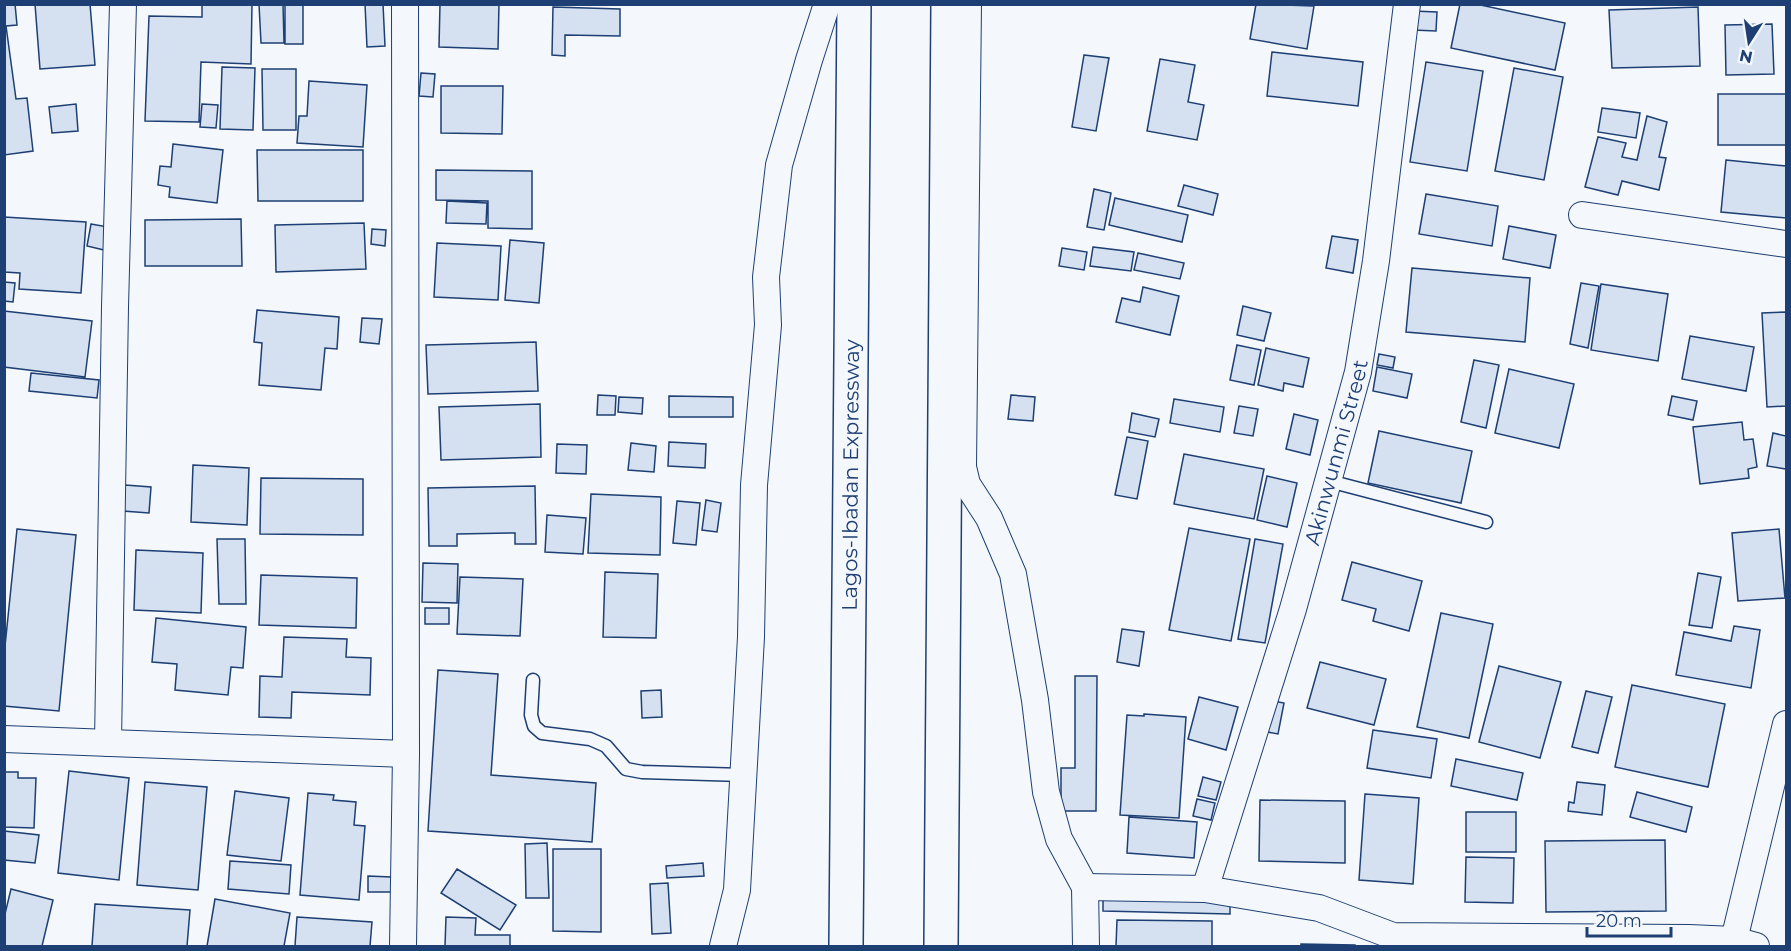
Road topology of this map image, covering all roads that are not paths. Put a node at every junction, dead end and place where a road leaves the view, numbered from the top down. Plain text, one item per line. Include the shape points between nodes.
1 (123, 4) edge
2 (405, 4) edge
3 (827, 4) edge
4 (854, 4) edge
5 (948, 4) edge
6 (968, 4) edge
7 (1407, 4) edge
8 (1582, 215) dead end
9 (1786, 244) edge
10 (1329, 481) junction
11 (1486, 522) dead end
12 (533, 680) dead end
13 (1786, 724) edge
14 (4, 739) edge
15 (108, 743) junction
16 (406, 754) junction
17 (743, 775) junction
18 (1085, 887) junction
19 (1205, 889) junction
20 (1393, 941) edge
21 (1689, 942) edge
22 (1745, 943) edge
23 (403, 946) edge
24 (723, 946) edge
25 (846, 946) edge
26 (941, 946) edge
27 (1086, 946) edge

1 - 15 street
2 - 16 street
3 - 17 street via 779,165 766,277 768,326 754,485
4 - 25 highway, Lagos-Ibadan Expressway
5 - 26 highway
6 - 18 street via 963,467 967,484 989,518 1013,574 1046,792 1059,838
7 - 10 street, Akinwunmi Street via 1365,333
8 - 9 street
10 - 11 lane
10 - 19 street, Akinwunmi Street
12 - 17 lane via 531,715 534,726 542,733 590,739 606,746 626,769 634,771
13 - 22 street
14 - 15 street
15 - 16 street
16 - 23 street
17 - 24 street via 736,890
18 - 19 street
18 - 27 street
19 - 20 street via 1319,908
20 - 21 street
21 - 22 street

